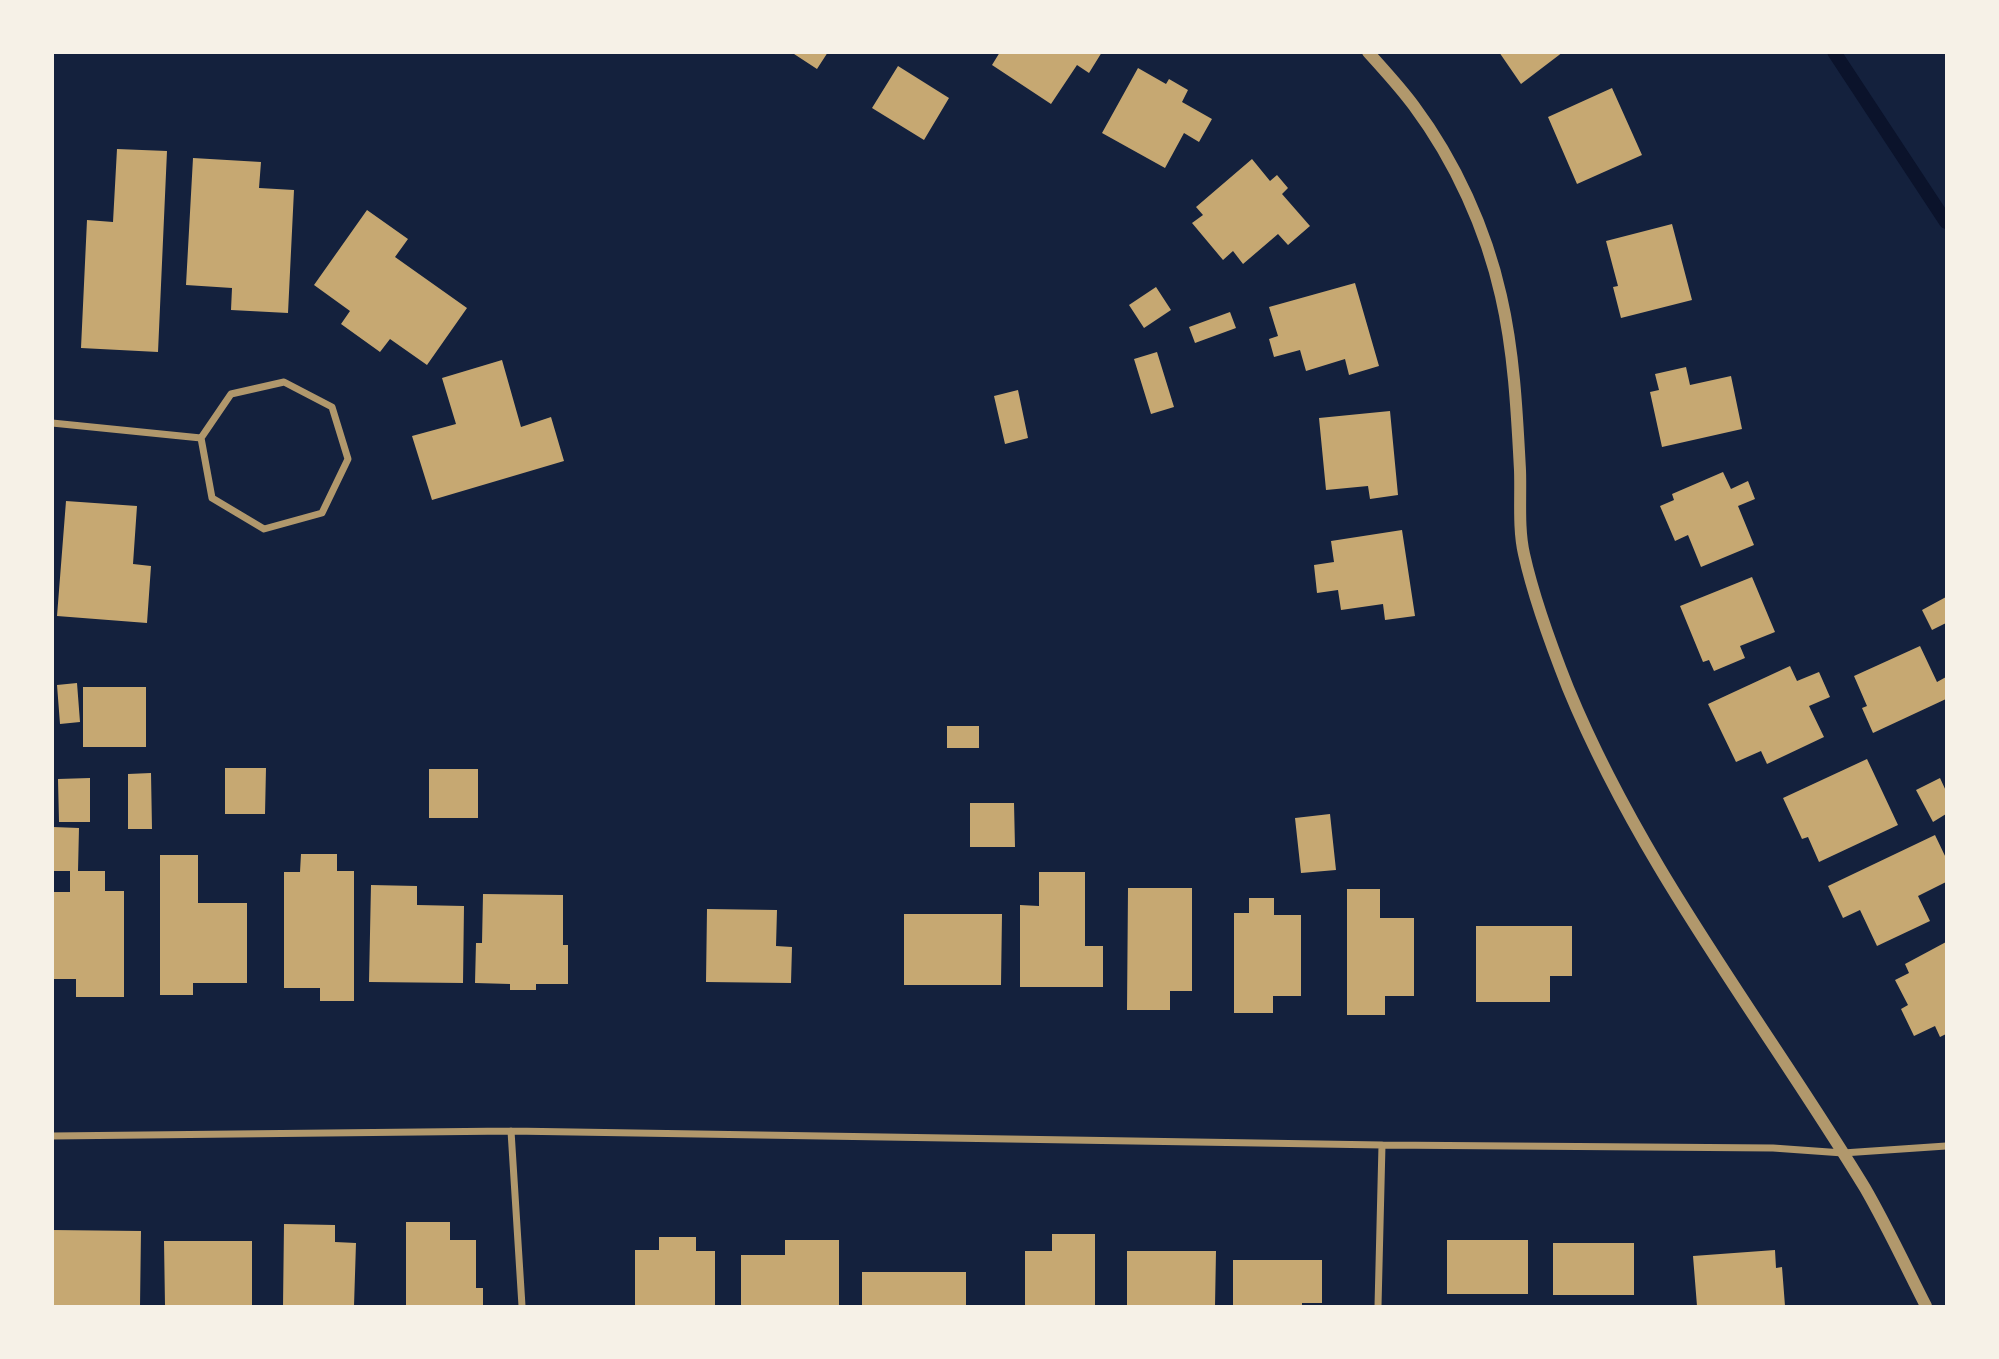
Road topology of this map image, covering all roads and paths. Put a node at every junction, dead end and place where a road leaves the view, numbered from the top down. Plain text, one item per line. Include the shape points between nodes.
1 (1368, 52) edge
2 (52, 423) edge
3 (201, 439) junction
4 (511, 1131) junction
5 (52, 1136) edge
6 (1382, 1144) junction
7 (1947, 1146) edge
8 (1843, 1153) junction
9 (522, 1307) edge
10 (1378, 1307) edge
11 (1926, 1307) edge

1 - 8 street via 1422,118 1452,165 1481,229 1501,296 1512,367 1523,552 1544,620 1595,750 1704,941
2 - 3 street
3 - 3 street via 212,498 264,529 322,513 348,459 331,407 284,382 231,394
4 - 5 street
4 - 6 street
4 - 9 street
6 - 8 street via 1773,1148
6 - 10 street
7 - 8 street
8 - 11 street

